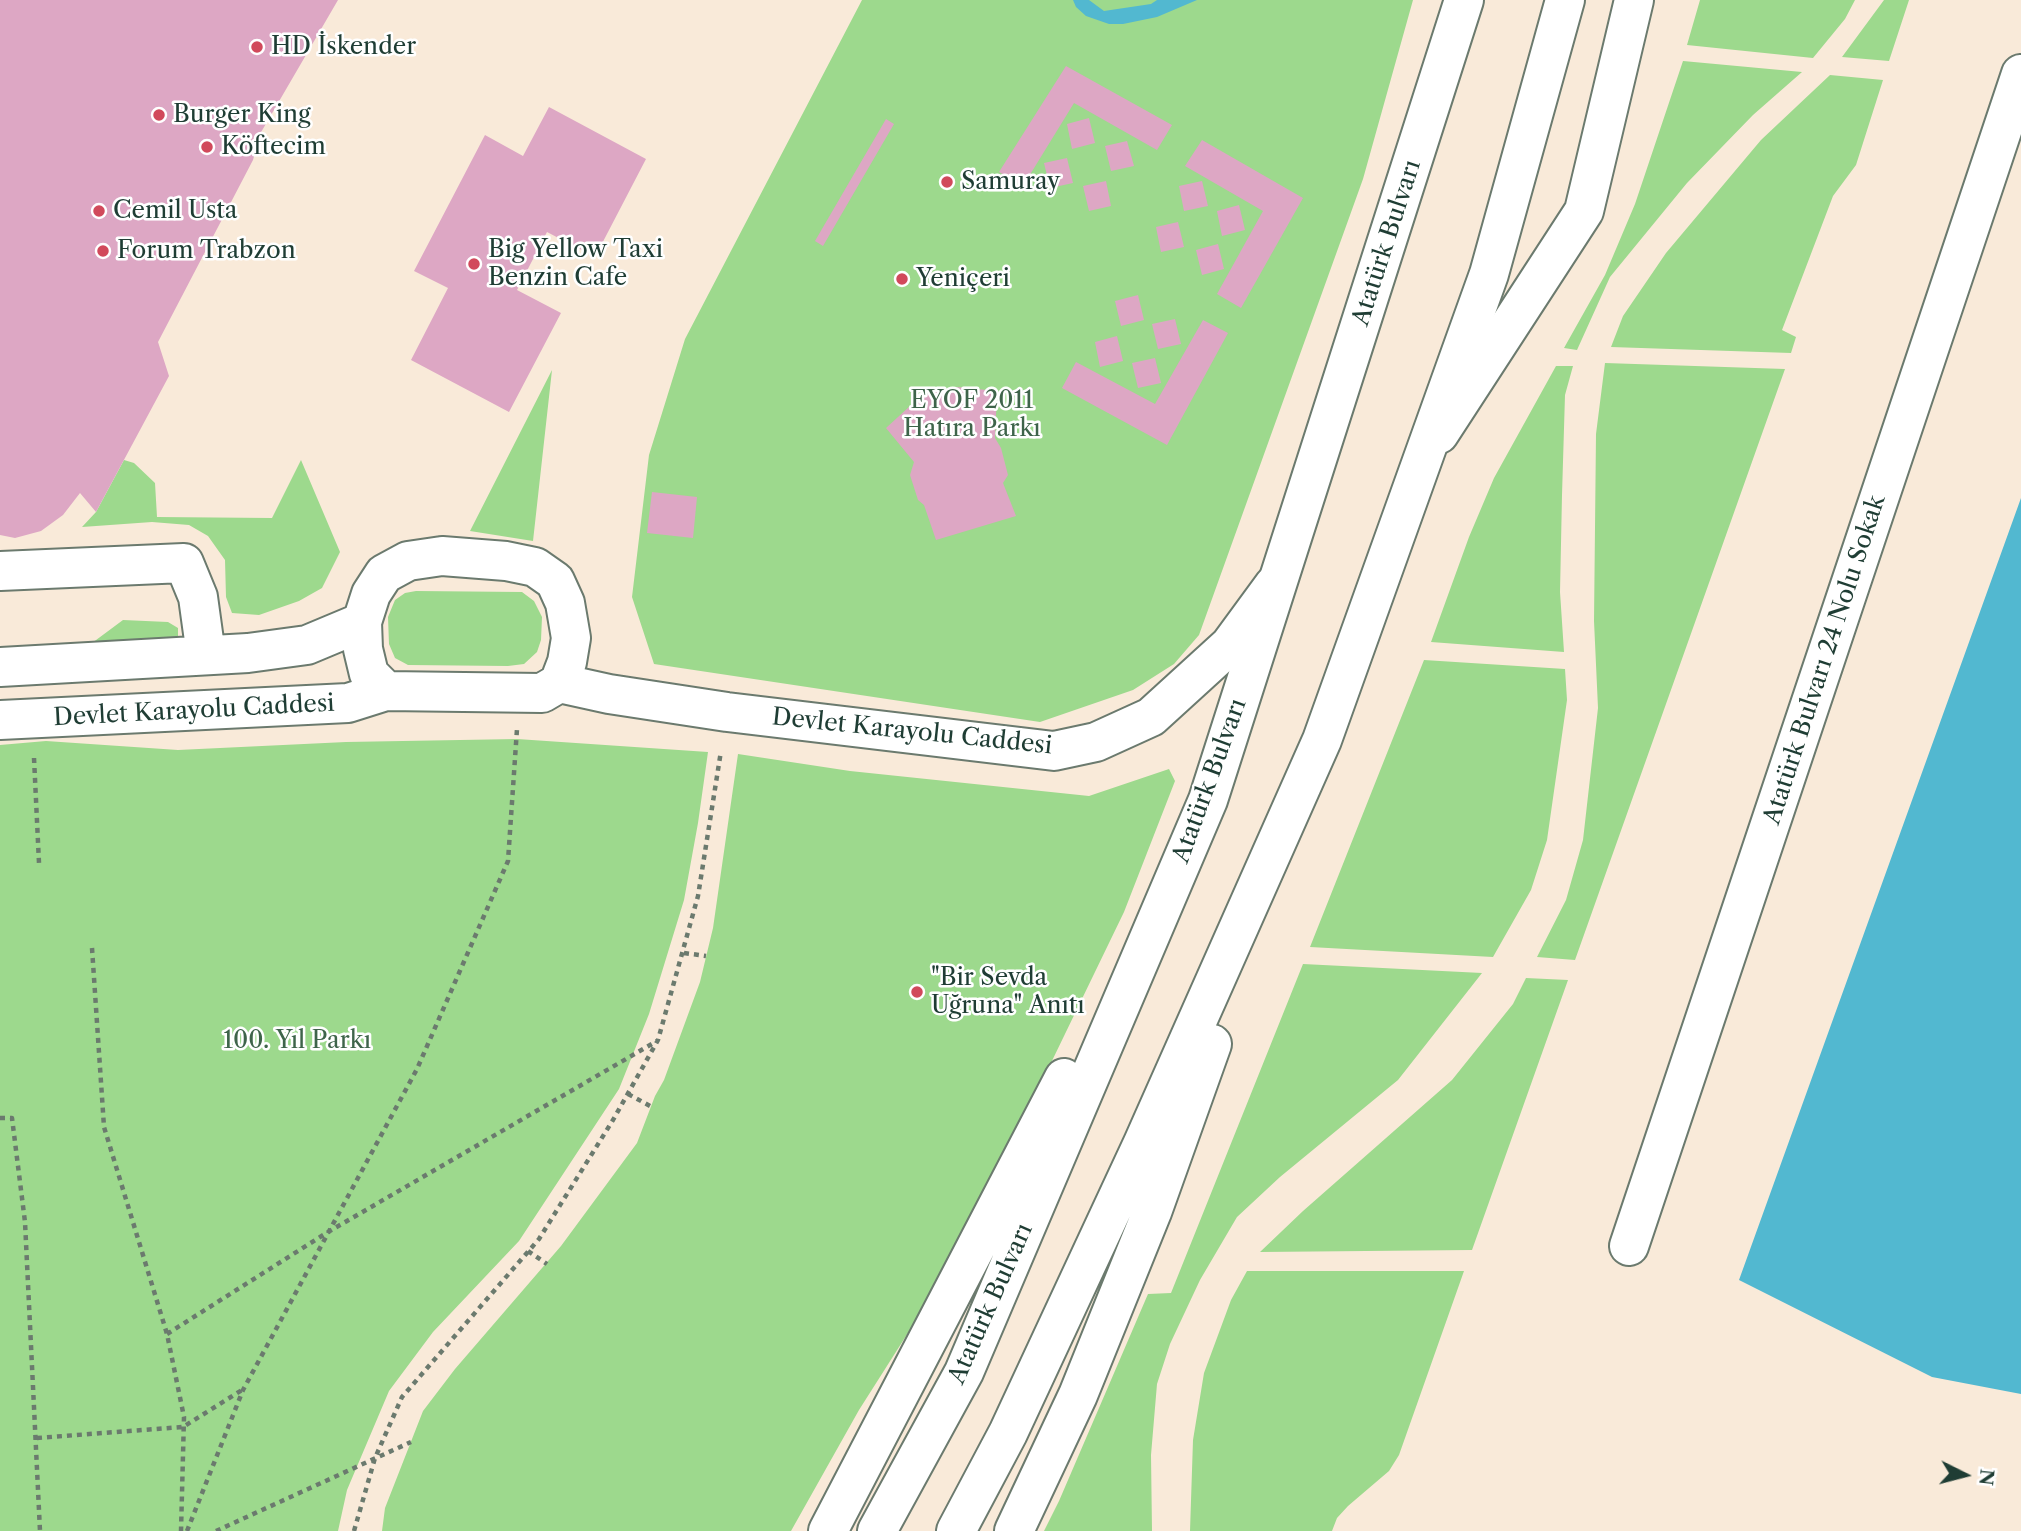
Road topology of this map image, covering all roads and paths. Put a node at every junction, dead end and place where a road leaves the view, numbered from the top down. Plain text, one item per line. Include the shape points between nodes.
1 (1464, 0) edge
2 (1565, 0) edge
3 (1634, 0) edge
4 (2021, 74) edge
5 (1423, 459) junction
6 (0, 571) edge
7 (1282, 575) junction
8 (362, 622) junction
9 (206, 655) junction
10 (0, 667) edge
11 (559, 683) junction
12 (386, 691) junction
13 (518, 694) junction
14 (727, 712) junction
15 (16, 720) edge
16 (1322, 740) junction
17 (1208, 800) junction
18 (39, 863) dead end
19 (92, 948) dead end
20 (684, 953) junction
21 (706, 956) dead end
22 (658, 1040) junction
23 (628, 1094) junction
24 (652, 1107) dead end
25 (0, 1118) edge
26 (328, 1232) junction
27 (1629, 1246) dead end
28 (528, 1251) junction
29 (547, 1264) dead end
30 (167, 1334) junction
31 (243, 1390) junction
32 (183, 1427) junction
33 (37, 1438) junction
34 (411, 1442) dead end
35 (375, 1458) junction
36 (40, 1531) edge
37 (181, 1531) edge
38 (187, 1531) edge
39 (216, 1531) edge
40 (354, 1531) edge
41 (828, 1531) edge
42 (877, 1531) edge
43 (956, 1531) edge
44 (1014, 1531) edge

1 - 7 main road, Atatürk Bulvarı
2 - 5 main road via 1489,274
3 - 5 main road via 1584,211
4 - 27 main road, Atatürk Bulvarı 24 Nolu Sokak
5 - 16 main road
6 - 9 main road via 184,563 198,597
7 - 14 main road, Devlet Karayolu Caddesi via 1230,645 1151,717 1096,742 1054,751
7 - 17 main road, Atatürk Bulvarı
8 - 9 main road via 307,645
8 - 11 main road via 384,574 408,561 442,556 535,567 555,581 565,603 570,638
8 - 12 main road via 369,674
9 - 10 main road
11 - 13 main road, Devlet Karayolu Caddesi via 542,693
11 - 14 main road, Devlet Karayolu Caddesi
12 - 13 main road, Devlet Karayolu Caddesi
12 - 15 main road, Devlet Karayolu Caddesi via 348,703
13 - 26 path via 508,861 417,1069
14 - 20 path via 701,883
15 - 18 path
16 - 43 main road via 1137,1156 1008,1433
16 - 44 main road via 1152,1212 1078,1395
17 - 41 main road
17 - 42 main road, Atatürk Bulvarı via 964,1372
19 - 30 path via 104,1127
20 - 21 path
20 - 22 path
22 - 23 path
22 - 26 path
23 - 24 path
23 - 28 path
25 - 33 path via 12,1118 25,1222
26 - 30 path
26 - 31 path
28 - 29 path
28 - 35 path via 402,1397
30 - 32 path
31 - 32 path
31 - 38 path
32 - 33 path
32 - 37 path
33 - 36 path
34 - 35 path
35 - 39 path
35 - 40 path

